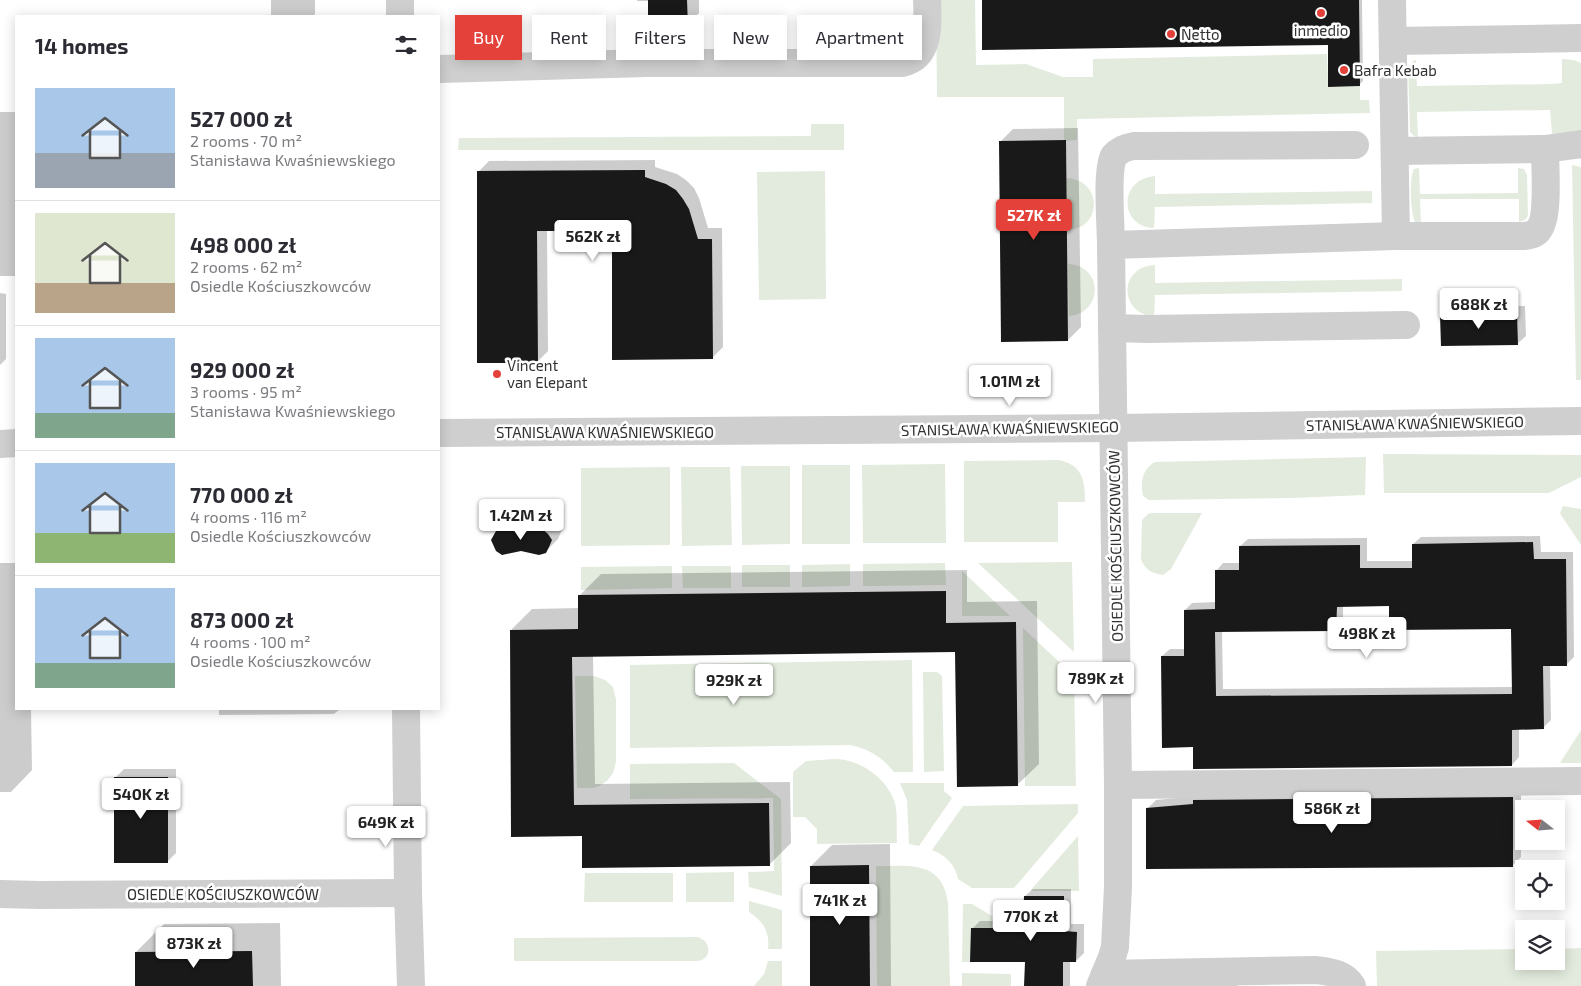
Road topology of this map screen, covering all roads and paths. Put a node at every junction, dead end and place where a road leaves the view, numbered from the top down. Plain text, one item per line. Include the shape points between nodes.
1 (400, 0) edge
2 (927, 0) edge
3 (1392, 0) edge
4 (400, 15) edge
5 (1581, 38) edge
6 (1392, 41) junction
7 (440, 69) edge
8 (1581, 144) edge
9 (1355, 145) dead end
10 (1545, 149) junction
11 (1395, 151) junction
12 (1396, 236) junction
13 (1111, 245) junction
14 (1406, 325) dead end
15 (1112, 328) junction
16 (1581, 421) edge
17 (1114, 428) junction
18 (440, 433) edge
19 (15, 443) edge
20 (0, 444) edge
21 (406, 710) edge
22 (1581, 781) edge
23 (1118, 785) junction
24 (408, 893) junction
25 (0, 894) edge
26 (39, 895) junction
27 (0, 913) edge
28 (1102, 980) edge
29 (411, 986) edge
30 (1352, 986) edge

1 - 4 street
2 - 7 street via 925,41 918,54 897,64 646,63
3 - 6 street
5 - 6 street
6 - 11 street
8 - 10 street
9 - 13 street, OSIEDLE KOŚCIUSZKOWCÓW via 1125,148 1115,156 1110,172
10 - 11 street
10 - 12 street via 1544,221 1538,232 1526,236
11 - 12 street
12 - 13 street
13 - 15 street, OSIEDLE KOŚCIUSZKOWCÓW
14 - 15 street
15 - 17 street, OSIEDLE KOŚCIUSZKOWCÓW
16 - 17 street, STANISŁAWA KWAŚNIEWSKIEGO
17 - 18 street, STANISŁAWA KWAŚNIEWSKIEGO
17 - 23 street, OSIEDLE KOŚCIUSZKOWCÓW
19 - 20 street
21 - 24 street
22 - 23 street
23 - 28 street, OSIEDLE KOŚCIUSZKOWCÓW via 1116,936 1112,957
24 - 26 street, OSIEDLE KOŚCIUSZKOWCÓW
24 - 29 street
25 - 26 street, OSIEDLE KOŚCIUSZKOWCÓW
26 - 27 street, OSIEDLE KOŚCIUSZKOWCÓW
28 - 30 street, OSIEDLE KOŚCIUSZKOWCÓW via 1316,970 1338,974

